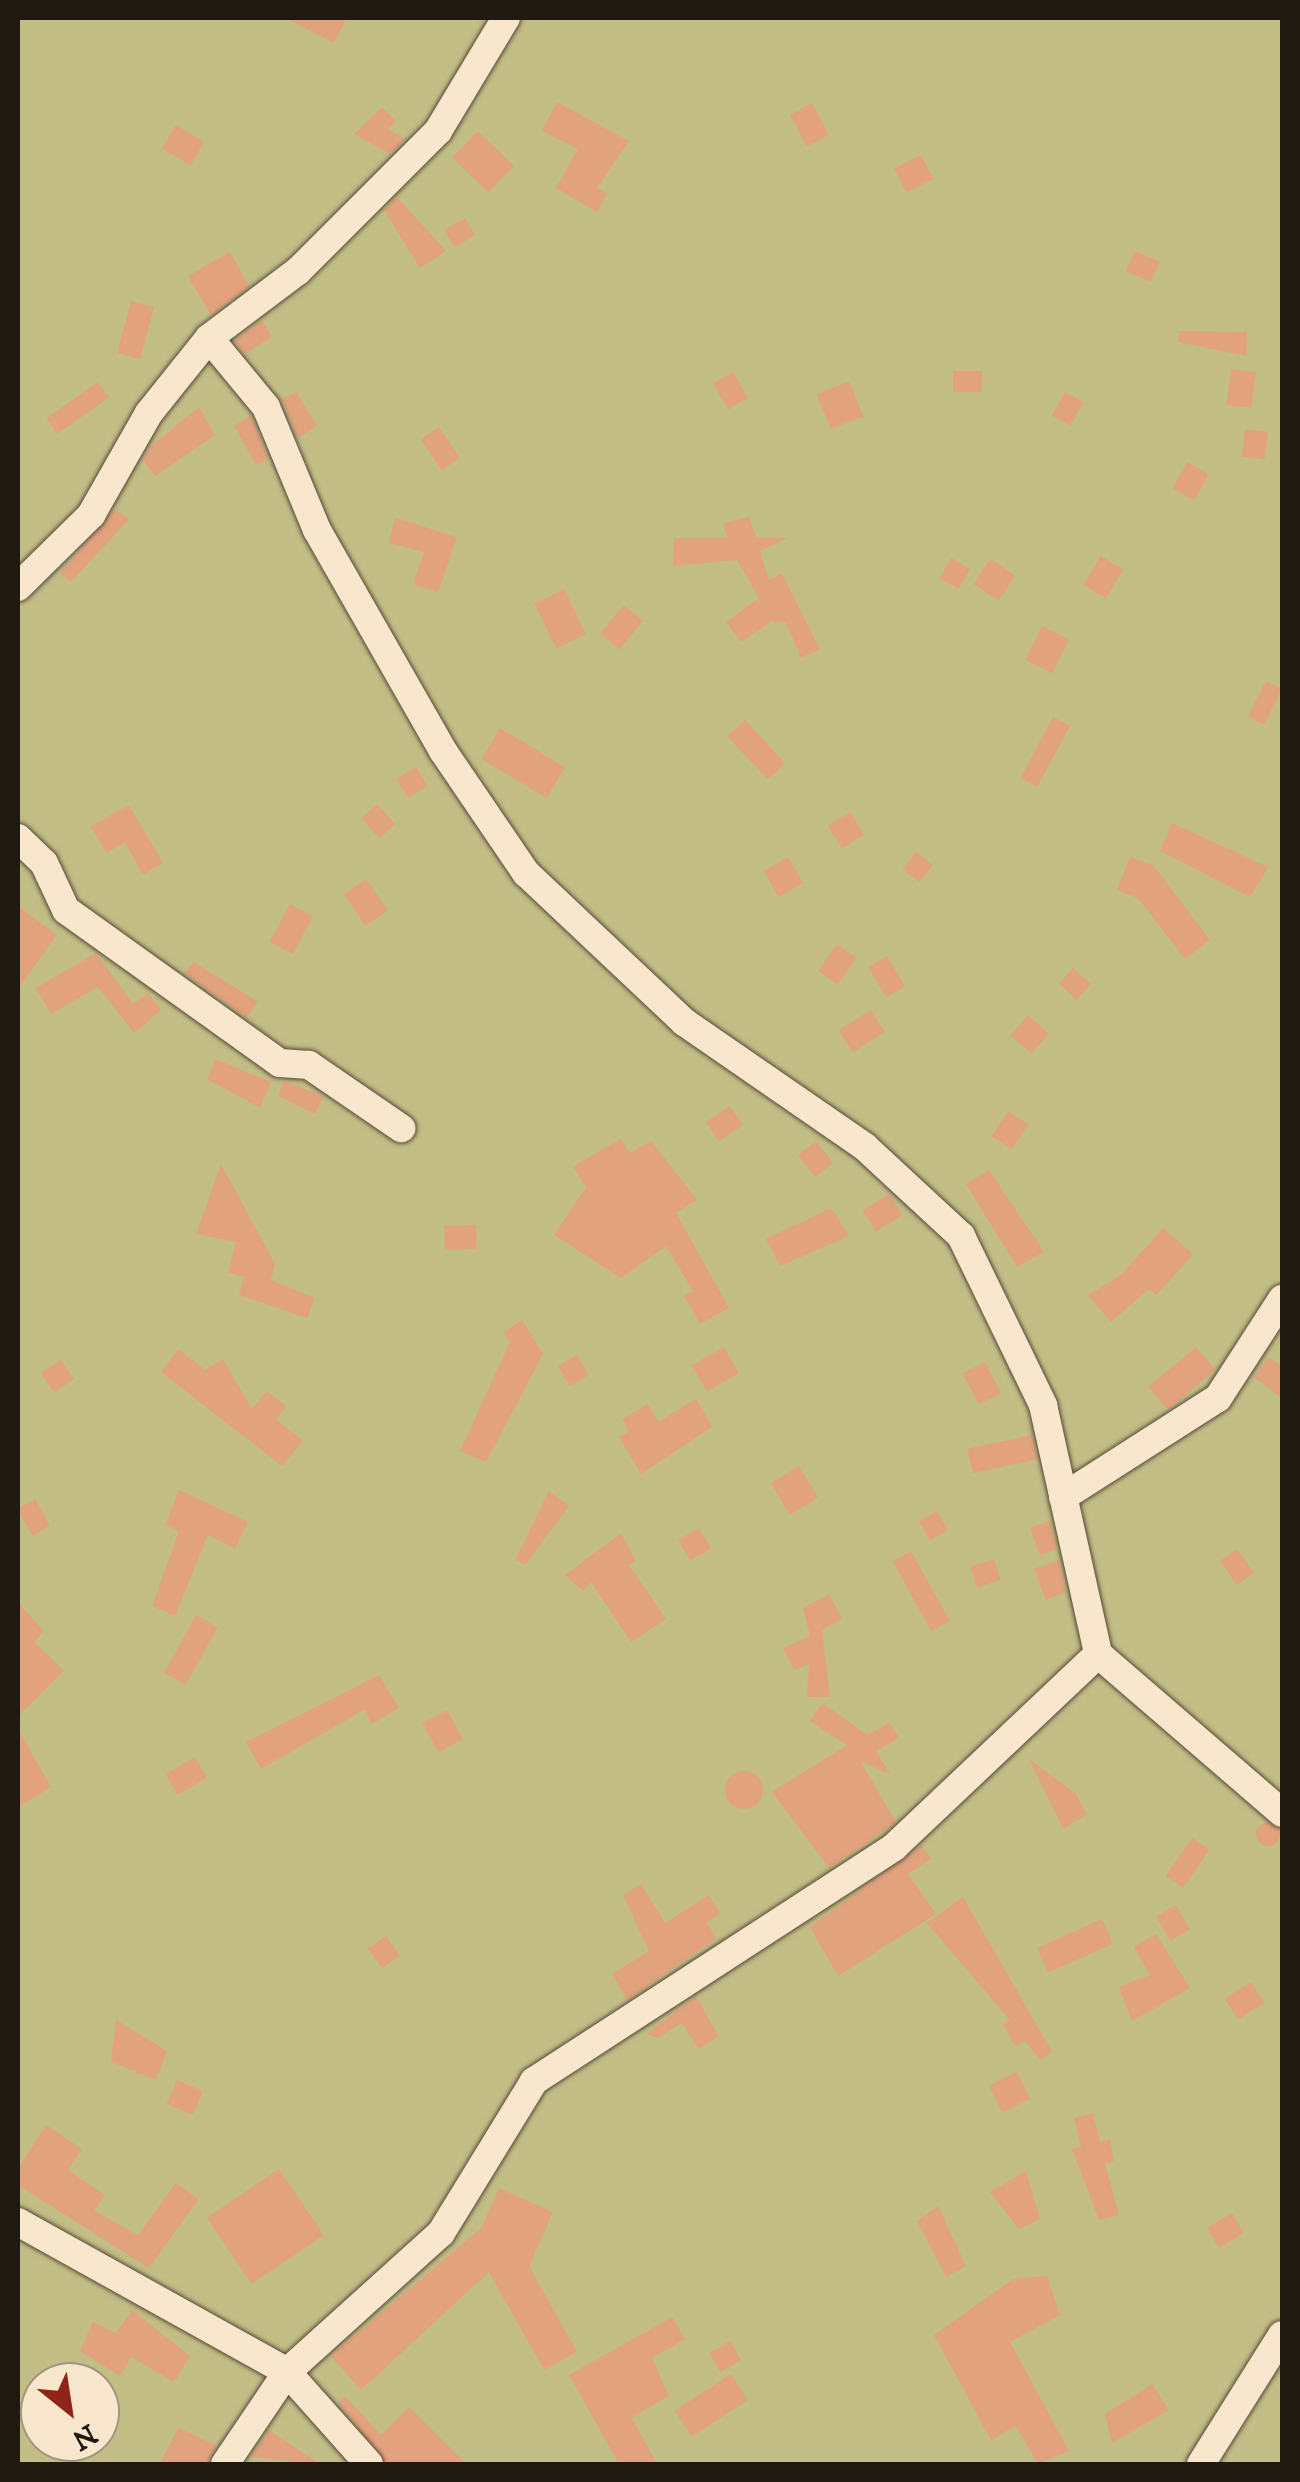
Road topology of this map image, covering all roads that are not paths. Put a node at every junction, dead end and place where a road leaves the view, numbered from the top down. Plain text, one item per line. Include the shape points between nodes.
1 (506, 18) edge
2 (209, 338) junction
3 (18, 587) edge
4 (18, 838) edge
5 (401, 1128) dead end
6 (1282, 1299) edge
7 (1063, 1497) junction
8 (1098, 1654) junction
9 (1282, 1813) edge
10 (18, 2222) edge
11 (1282, 2335) edge
12 (287, 2372) junction
13 (225, 2464) edge
14 (369, 2464) edge
15 (1202, 2464) edge

1 - 2 street via 438,131 298,270
2 - 3 street via 148,414 91,515
2 - 7 street via 266,407 317,530 442,751 526,873 684,1022 864,1148 960,1236 1043,1405
4 - 5 street via 44,863 66,910 280,1063 309,1066
6 - 7 street via 1218,1398
7 - 8 street
8 - 9 street
8 - 12 street via 894,1847 534,2081 441,2234
10 - 12 street
11 - 15 street
12 - 13 street
12 - 14 street

